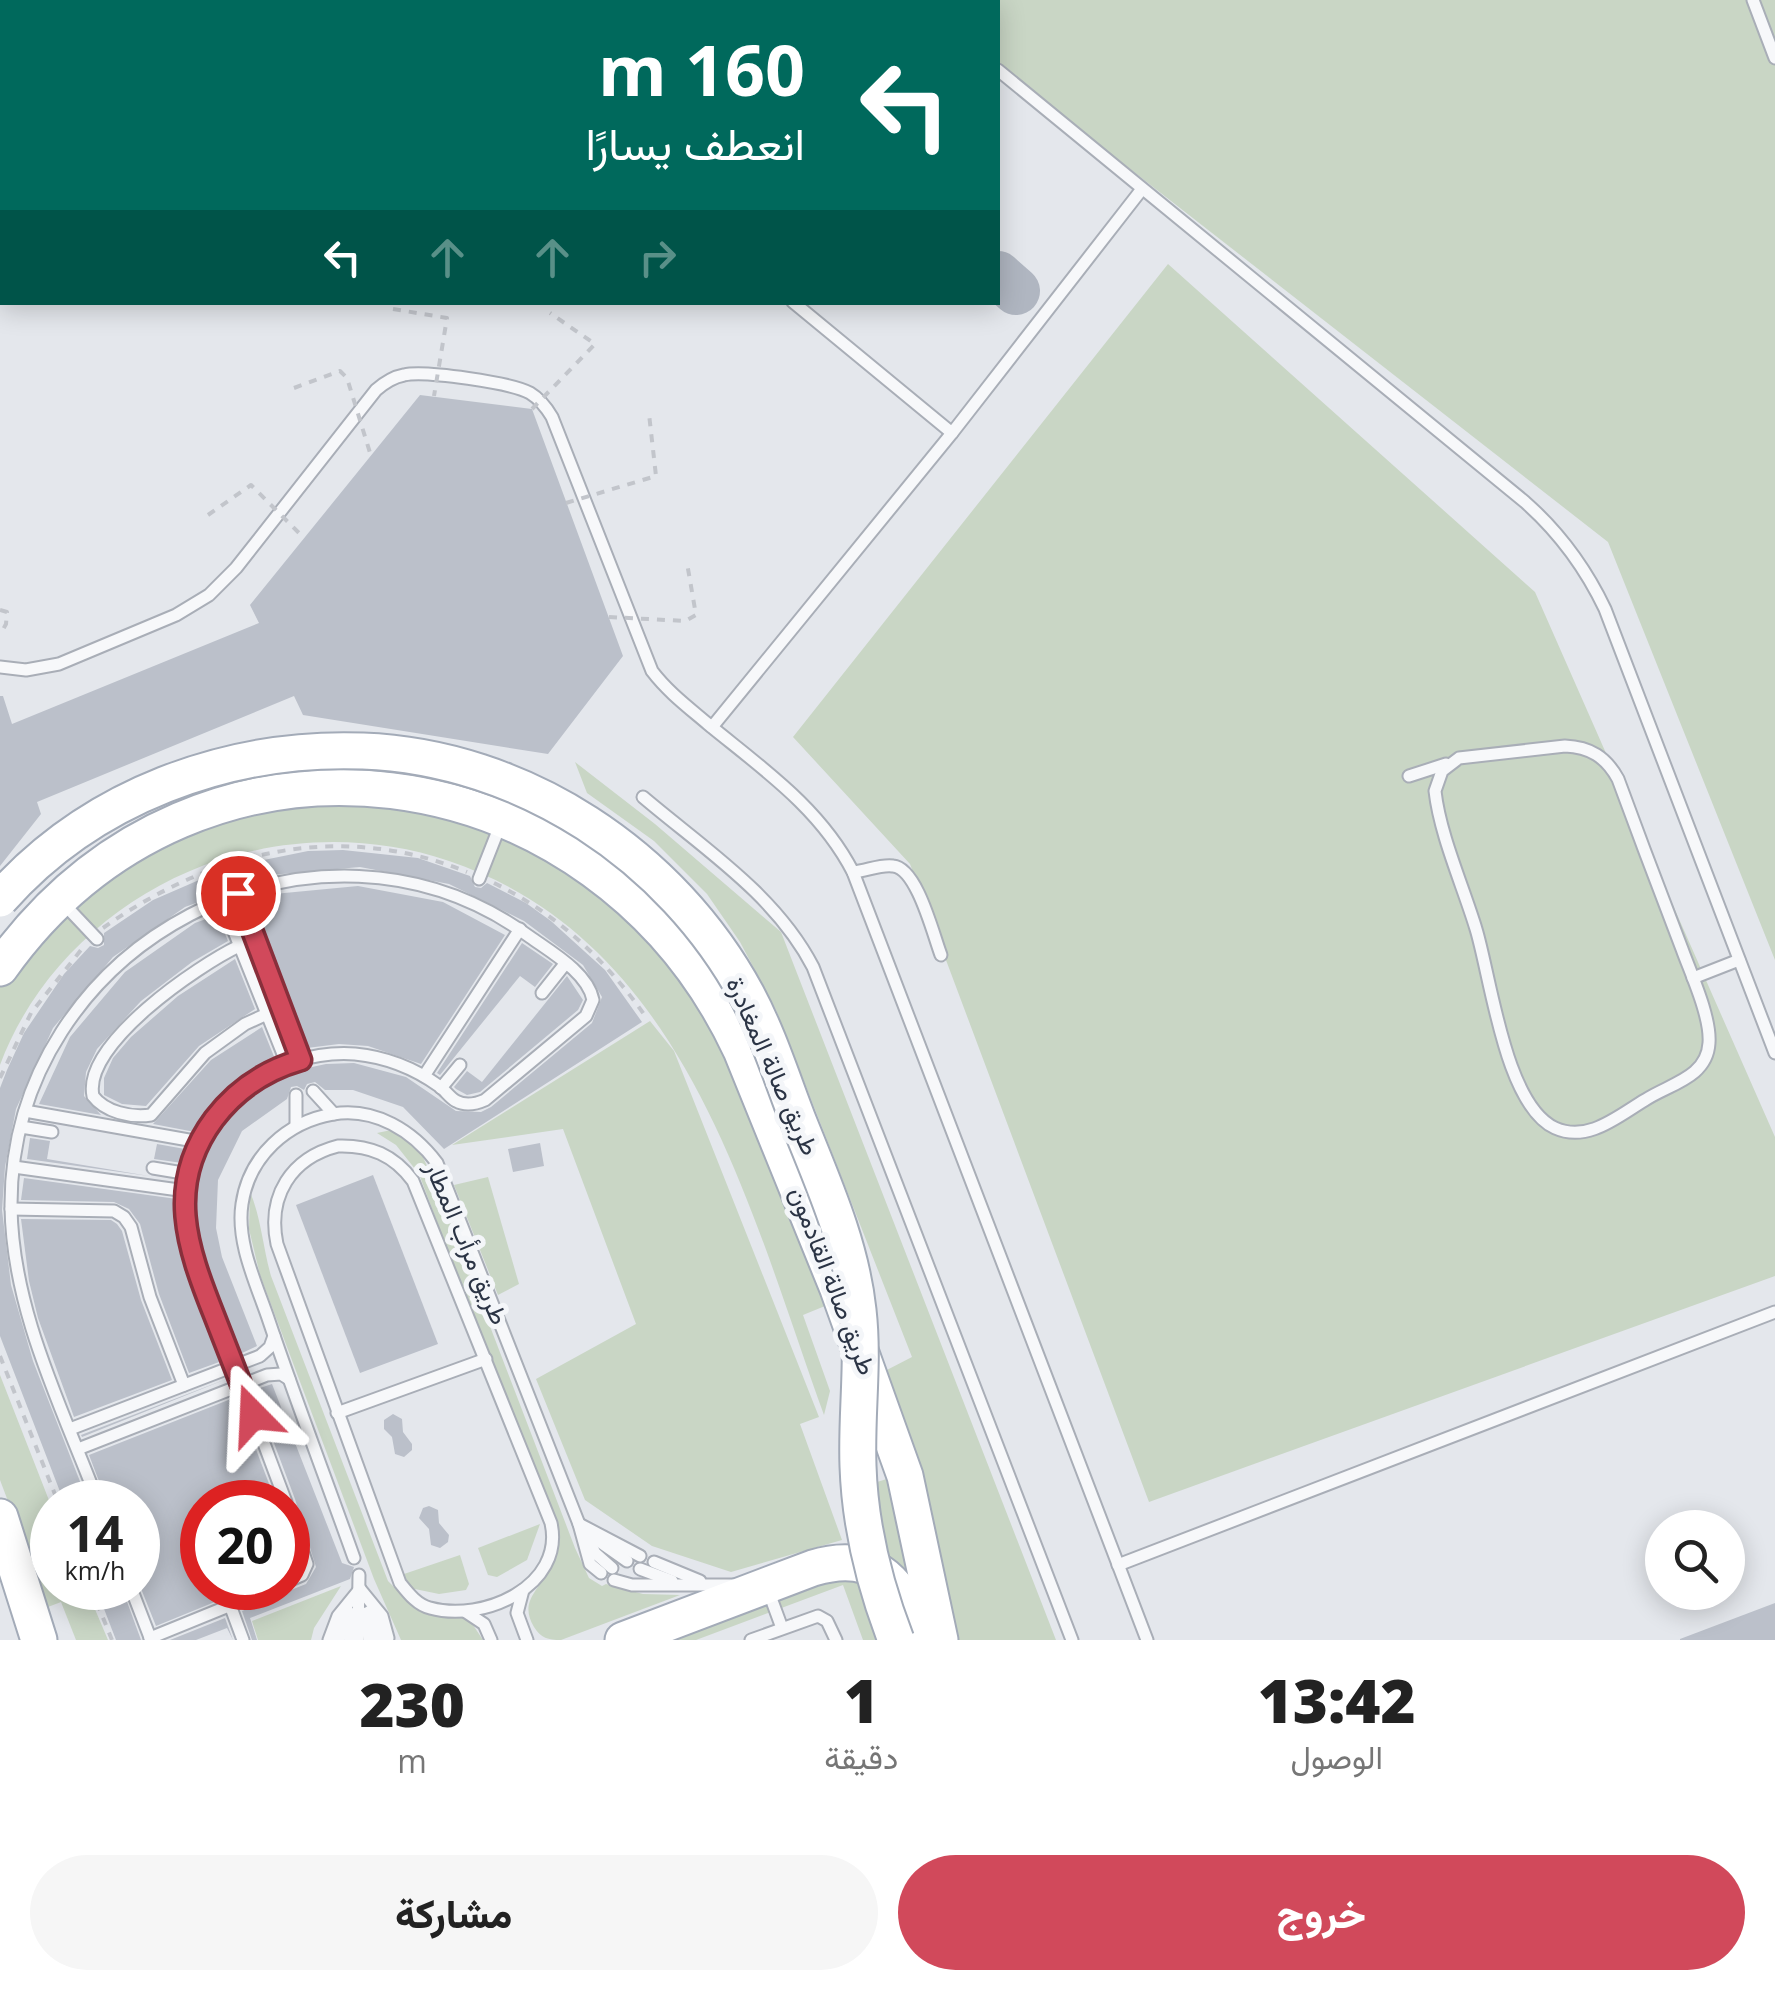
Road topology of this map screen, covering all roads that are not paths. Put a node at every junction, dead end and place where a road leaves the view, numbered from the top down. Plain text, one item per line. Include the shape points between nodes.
1 (1753, 0) edge
2 (1775, 58) edge
3 (1000, 72) edge
4 (1142, 189) junction
5 (797, 305) edge
6 (952, 434) junction
7 (0, 667) edge
8 (712, 727) junction
9 (1450, 763) junction
10 (1409, 776) dead end
11 (643, 797) dead end
12 (503, 818) junction
13 (853, 872) junction
14 (479, 878) road end
15 (238, 893) junction
16 (0, 898) edge
17 (220, 899) junction
18 (60, 900) junction
19 (520, 929) junction
20 (96, 937) road end
21 (240, 946) junction
22 (941, 955) dead end
23 (1739, 960) junction
24 (566, 964) junction
25 (0, 968) edge
26 (1693, 978) junction
27 (542, 993) dead end
28 (266, 1014) junction
29 (1775, 1053) edge
30 (301, 1060) junction
31 (287, 1064) junction
32 (460, 1065) dead end
33 (424, 1076) junction
34 (441, 1088) junction
35 (313, 1091) dead end
36 (296, 1095) dead end
37 (25, 1111) junction
38 (334, 1114) junction
39 (296, 1126) junction
40 (20, 1127) junction
41 (52, 1132) dead end
42 (200, 1142) junction
43 (14, 1167) junction
44 (153, 1168) dead end
45 (189, 1174) junction
46 (186, 1190) junction
47 (11, 1209) junction
48 (1775, 1312) edge
49 (274, 1336) junction
50 (486, 1359) junction
51 (234, 1366) junction
52 (289, 1379) junction
53 (184, 1385) junction
54 (242, 1386) junction
55 (337, 1413) junction
56 (70, 1429) junction
57 (78, 1448) junction
58 (90, 1480) edge
59 (277, 1480) edge
60 (0, 1517) edge
61 (579, 1524) junction
62 (354, 1558) dead end
63 (654, 1562) dead end
64 (1118, 1564) junction
65 (616, 1572) junction
66 (359, 1582) junction
67 (681, 1584) junction
68 (709, 1584) junction
69 (766, 1586) junction
70 (524, 1590) junction
71 (0, 1592) edge
72 (139, 1610) edge
73 (218, 1610) edge
74 (232, 1610) edge
75 (466, 1612) junction
76 (782, 1628) junction
77 (150, 1639) edge
78 (383, 1639) edge
79 (29, 1640) edge
80 (40, 1640) edge
81 (244, 1640) edge
82 (329, 1640) edge
83 (339, 1640) edge
84 (350, 1640) edge
85 (358, 1640) edge
86 (369, 1640) edge
87 (491, 1640) edge
88 (527, 1640) edge
89 (623, 1640) edge
90 (751, 1640) edge
91 (836, 1640) edge
92 (896, 1640) edge
93 (927, 1640) edge
94 (940, 1640) edge
95 (1072, 1640) edge
96 (1148, 1640) edge

1 - 2 lane
3 - 4 lane
4 - 6 lane
4 - 23 lane via 1563,540 1605,609
5 - 6 lane
6 - 8 lane
7 - 8 lane via 59,664 208,595 376,390 392,378 422,374 516,387 547,408 645,659 670,692
8 - 13 lane via 810,809
9 - 10 lane
9 - 26 lane via 1565,746 1602,758 1618,779
9 - 26 lane via 1437,780 1436,802 1503,1041 1542,1120 1563,1131 1594,1130 1696,1072 1710,1041
11 - 95 lane via 776,912 813,966
12 - 14 lane
12 - 18 main road, طريق صالة القادمون via 378,789 250,798 161,830
12 - 94 main road, طريق صالة القادمون via 570,852 632,899 684,954 726,1018 838,1288 906,1476
13 - 22 lane via 891,865 905,870
13 - 64 lane
15 - 17 lane
15 - 19 lane via 301,878 386,879 470,901
15 - 30 lane
16 - 92 main road, طريق صالة المغادرة, bridge via 67,839 130,800 198,772 294,752 386,753 481,773 558,806 631,854 696,920 748,997 837,1218 858,1311 864,1529
17 - 21 lane
17 - 37 lane via 139,946 90,993 56,1040
18 - 20 lane
18 - 25 main road, طريق صالة القادمون
19 - 24 lane
19 - 33 lane
21 - 28 lane
21 - 28 lane via 187,975 140,1016 95,1075 94,1096 108,1109 151,1114 204,1052
23 - 26 lane
23 - 29 lane
24 - 27 lane
24 - 34 lane via 592,991 586,1016 486,1100 466,1104
28 - 31 lane
30 - 31 lane
30 - 33 lane via 370,1056
31 - 42 lane via 236,1095
32 - 34 lane
33 - 34 lane
35 - 38 lane
36 - 39 lane
37 - 40 lane
37 - 42 lane
38 - 39 lane, طريق مرأب المطار
38 - 61 lane, طريق مرأب المطار via 385,1120 414,1137 437,1163
39 - 49 lane, طريق مرأب المطار via 261,1156 242,1204 242,1238
40 - 41 lane
40 - 43 lane
42 - 45 lane
43 - 46 lane
43 - 47 lane
44 - 45 lane
45 - 46 lane
46 - 51 lane via 188,1242
47 - 53 lane via 114,1211 128,1221
47 - 56 lane via 20,1287
48 - 64 lane
49 - 51 lane via 260,1356
49 - 52 lane, طريق مرأب المطار
50 - 55 lane
50 - 55 lane via 413,1180 394,1160 367,1148 324,1150 300,1164 282,1187 274,1229
50 - 70 lane via 554,1535 548,1564
51 - 53 lane
51 - 54 lane
52 - 54 lane via 267,1375
52 - 62 lane, طريق مرأب المطار
53 - 56 lane
54 - 57 lane
54 - 59 lane
55 - 75 lane via 400,1583 428,1608
56 - 57 lane
57 - 58 lane
60 - 80 main road
61 - 65 lane
61 - 65 lane, طريق مرأب المطار via 590,1564
61 - 67 lane
63 - 68 lane
64 - 96 lane
65 - 67 lane via 632,1585
66 - 78 lane via 382,1616
66 - 82 lane
66 - 83 lane
66 - 84 lane
66 - 85 lane
66 - 86 lane
67 - 68 lane
68 - 69 lane
69 - 76 lane
69 - 89 main road
69 - 93 main road via 828,1563 861,1564 902,1591
70 - 75 lane
70 - 88 lane via 517,1613
71 - 79 main road
72 - 77 lane
73 - 77 lane
74 - 81 lane
75 - 87 lane via 484,1624
76 - 90 lane
76 - 91 lane via 818,1616

